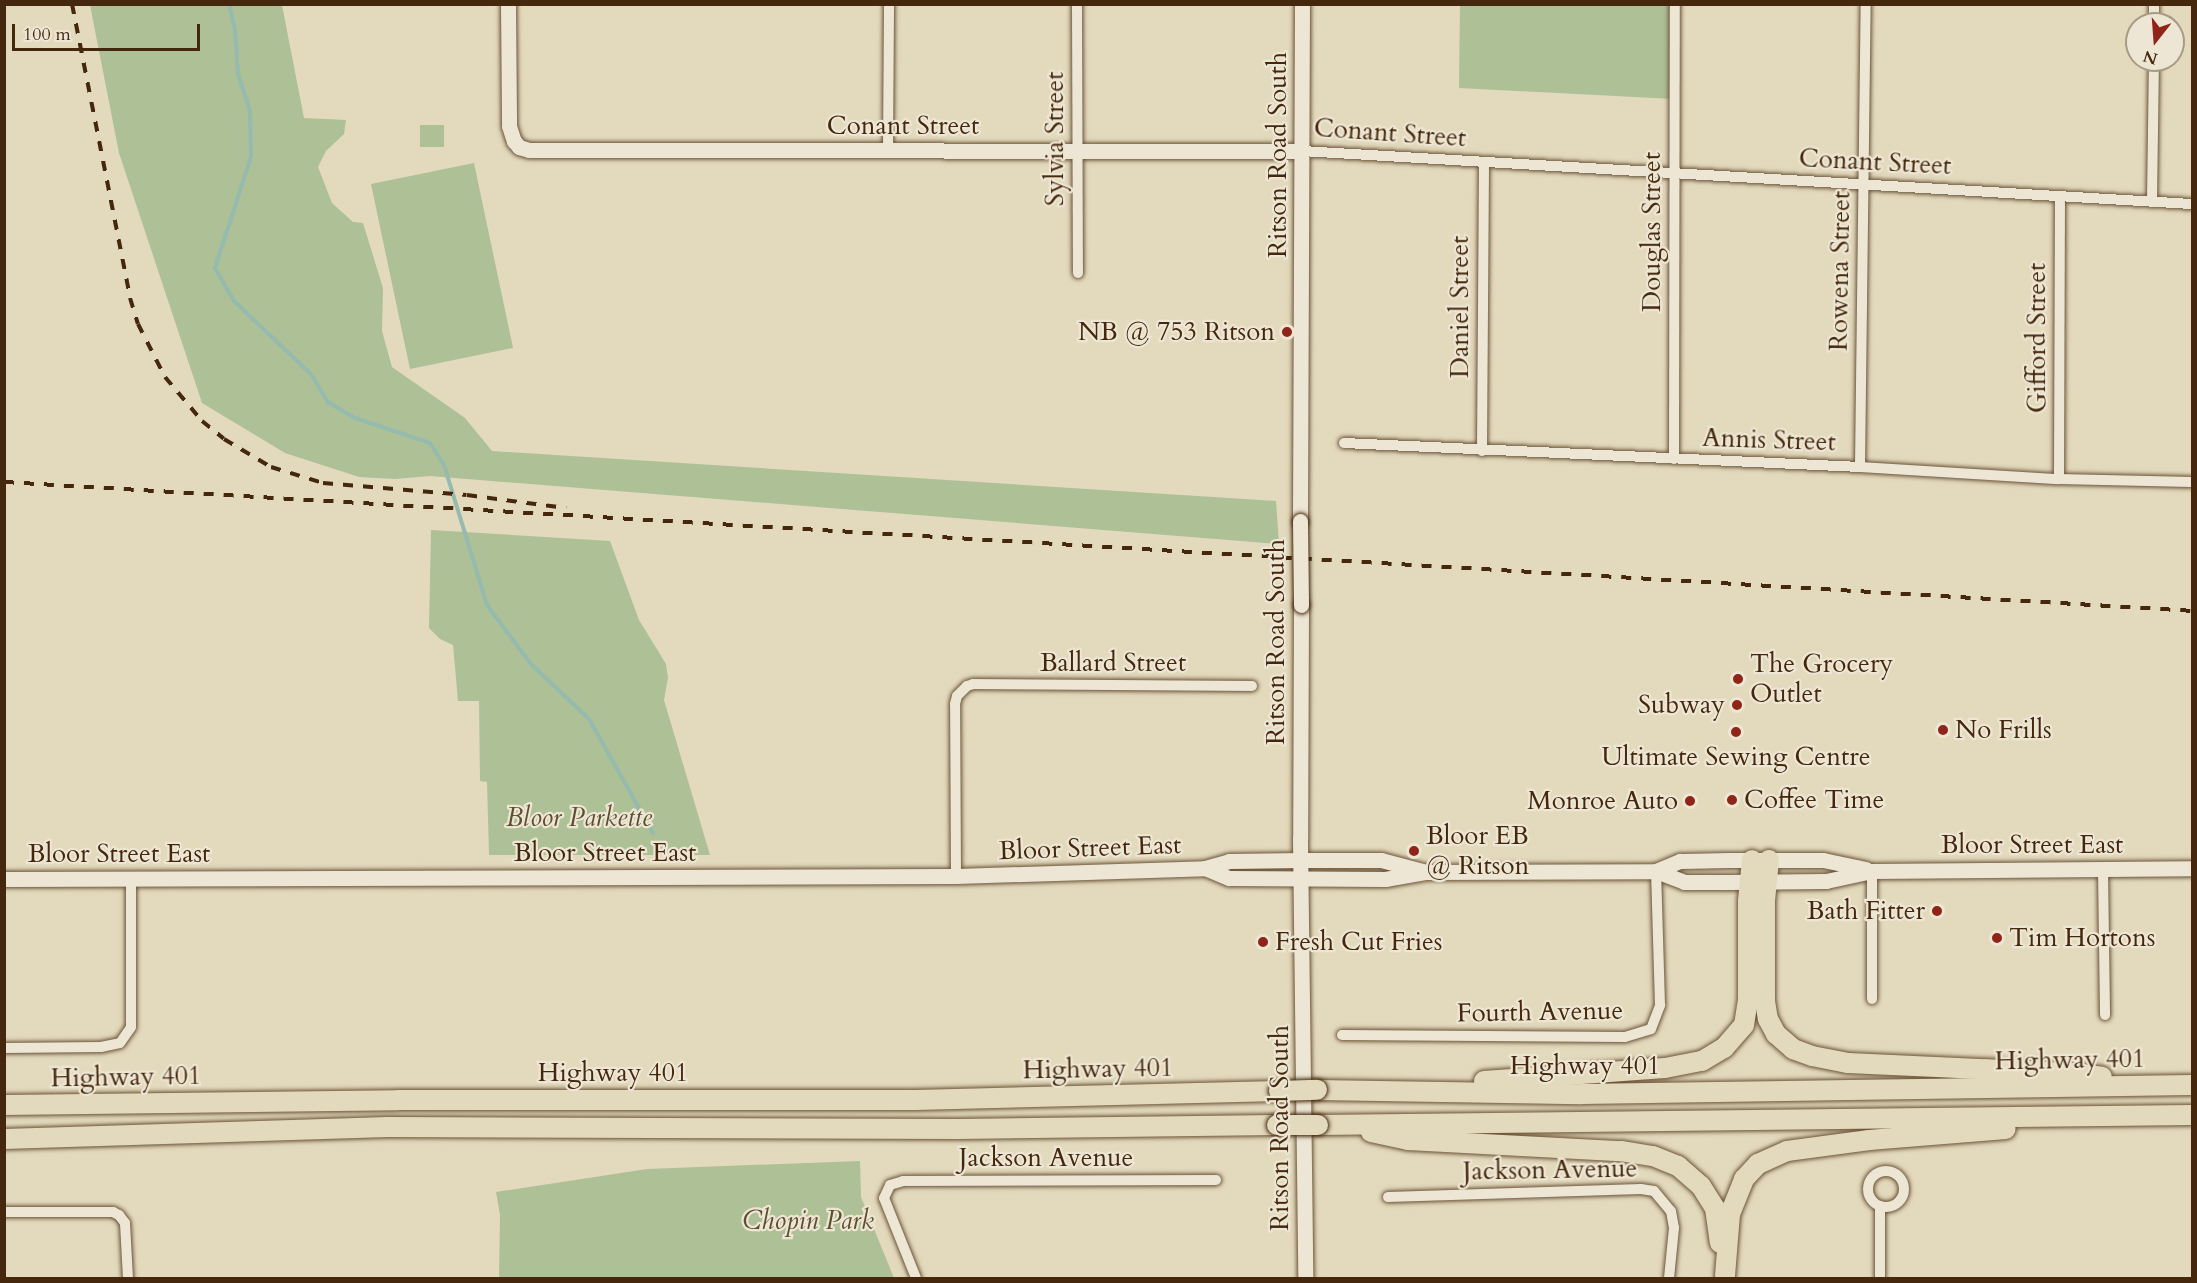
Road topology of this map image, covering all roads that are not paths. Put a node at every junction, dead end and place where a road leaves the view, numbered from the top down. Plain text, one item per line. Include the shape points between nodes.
1 (508, 4) edge
2 (889, 4) edge
3 (1077, 4) edge
4 (1302, 4) edge
5 (1675, 4) edge
6 (1866, 4) edge
7 (2154, 72) edge
8 (888, 149) junction
9 (1077, 150) junction
10 (1302, 151) junction
11 (1484, 164) junction
12 (1674, 175) junction
13 (1864, 186) junction
14 (2060, 197) junction
15 (2152, 201) junction
16 (2193, 204) edge
17 (1078, 273) dead end
18 (1344, 443) dead end
19 (1482, 451) junction
20 (1674, 459) junction
21 (1860, 466) junction
22 (2059, 479) junction
23 (2193, 482) edge
24 (1252, 686) dead end
25 (1300, 860) junction
26 (1760, 860) junction
27 (1205, 868) junction
28 (2193, 868) edge
29 (2103, 869) junction
30 (1656, 871) junction
31 (1872, 871) junction
32 (1426, 872) junction
33 (956, 876) junction
34 (131, 878) junction
35 (1301, 878) junction
36 (4, 879) edge
37 (1758, 882) junction
38 (1872, 999) dead end
39 (2105, 1015) dead end
40 (1342, 1035) dead end
41 (4, 1048) edge
42 (2193, 1085) edge
43 (2168, 1086) junction
44 (1365, 1089) junction
45 (4, 1106) edge
46 (2193, 1115) edge
47 (2126, 1116) junction
48 (1342, 1125) junction
49 (4, 1139) edge
50 (1216, 1180) dead end
51 (1388, 1197) dead end
52 (1880, 1206) dead end
53 (4, 1212) edge
54 (1725, 1277) edge
55 (128, 1278) edge
56 (916, 1278) edge
57 (1305, 1278) edge
58 (1669, 1278) edge
59 (1880, 1278) edge

1 - 8 main road, Conant Street via 509,126 519,147
2 - 8 street
3 - 9 street, Sylvia Street
4 - 10 main road, Ritson Road South
5 - 12 street, Douglas Street
6 - 13 street, Rowena Street
7 - 15 street
8 - 9 main road, Conant Street
9 - 10 main road, Conant Street
9 - 17 street, Sylvia Street
10 - 11 street, Conant Street
10 - 25 main road, Ritson Road South, bridge
11 - 12 street, Conant Street
11 - 19 street, Daniel Street
12 - 13 street, Conant Street
12 - 20 street, Douglas Street
13 - 14 street, Conant Street
13 - 21 street, Rowena Street
14 - 15 street, Conant Street
14 - 22 street, Gifford Street
15 - 16 street, Conant Street
18 - 19 street, Annis Street
19 - 20 street, Annis Street
20 - 21 street, Annis Street
21 - 22 street, Annis Street
22 - 23 street, Annis Street
24 - 33 street, Ballard Street via 973,684 961,690 955,704
25 - 27 main road, Bloor Street East via 1229,861
25 - 32 main road, Bloor Street East via 1381,860
25 - 35 main road, Ritson Road South
26 - 30 main road, Bloor Street East via 1680,861
26 - 31 main road, Bloor Street East via 1823,860
26 - 37 highway
27 - 33 main road, Bloor Street East
27 - 35 main road, Bloor Street East via 1228,878
28 - 29 main road, Bloor Street East
29 - 31 main road, Bloor Street East
29 - 39 street
30 - 32 main road, Bloor Street East
30 - 37 main road, Bloor Street East via 1684,882
30 - 40 street, Fourth Avenue via 1660,1005 1651,1029 1625,1037
31 - 37 main road, Bloor Street East via 1826,881
31 - 38 street
32 - 35 main road, Bloor Street East via 1385,879
33 - 34 main road, Bloor Street East
34 - 36 main road, Bloor Street East
34 - 41 street via 131,1027 120,1043 101,1047
35 - 57 main road, Ritson Road South
37 - 43 highway via 1768,1019 1776,1034 1793,1048 1848,1063 2071,1072
37 - 44 highway via 1744,1025 1724,1048 1702,1061 1665,1068
42 - 43 highway, Highway 401
43 - 44 highway, Highway 401 via 1582,1094
44 - 45 highway, Highway 401, bridge via 915,1100 398,1100
46 - 47 highway
47 - 48 highway
47 - 54 highway via 1787,1150 1758,1164 1744,1179 1730,1214
48 - 49 highway, bridge via 958,1129 388,1127
48 - 54 highway via 1408,1140 1653,1156 1677,1166 1701,1186 1714,1208
50 - 56 street, Jackson Avenue via 903,1181 890,1185 884,1198
51 - 58 street, Jackson Avenue via 1654,1191 1671,1211
52 - 59 street
53 - 55 street via 119,1215 125,1223

